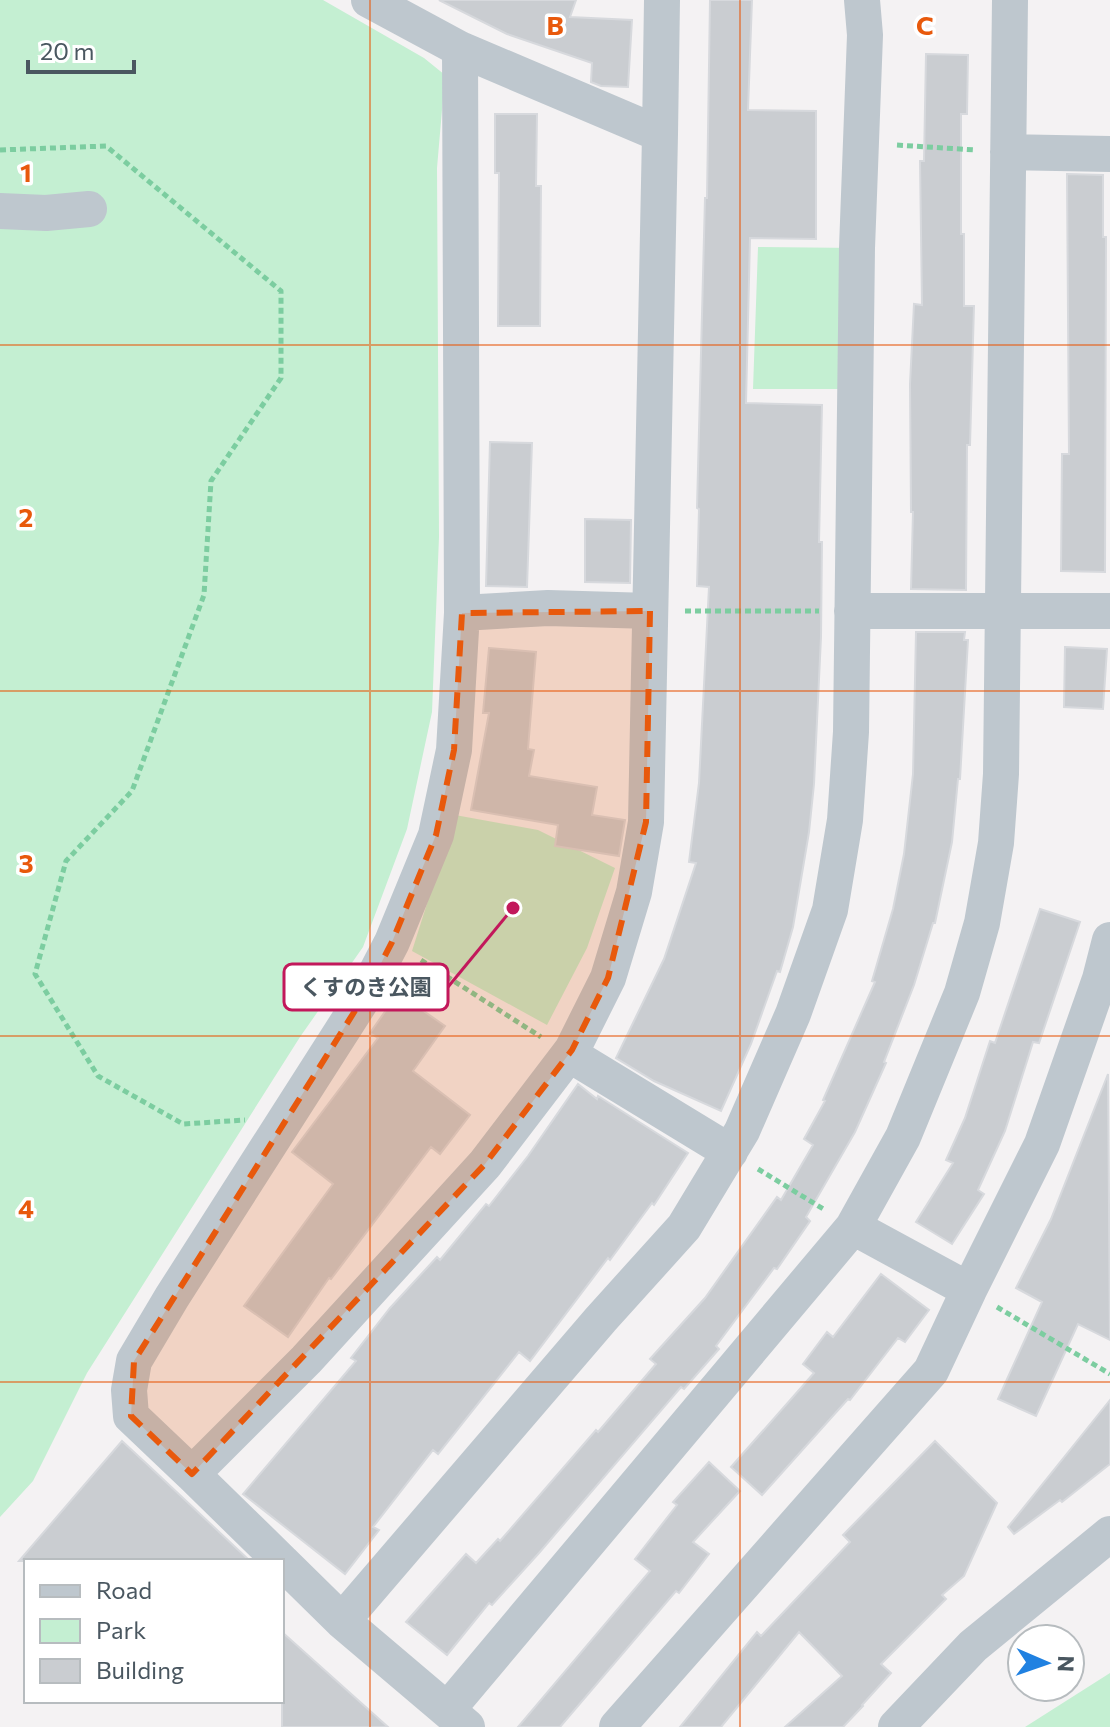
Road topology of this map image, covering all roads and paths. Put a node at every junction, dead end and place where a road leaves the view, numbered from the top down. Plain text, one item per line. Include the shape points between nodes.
1 (369, 0) edge
2 (662, 0) edge
3 (862, 0) edge
4 (1010, 0) edge
5 (460, 49) junction
6 (660, 134) junction
7 (862, 144) junction
8 (0, 150) edge
9 (1008, 152) junction
10 (1110, 154) edge
11 (89, 209) dead end
12 (0, 211) edge
13 (1004, 609) junction
14 (650, 611) junction
15 (852, 611) junction
16 (1110, 611) edge
17 (462, 613) junction
18 (1110, 940) edge
19 (392, 942) junction
20 (569, 1054) junction
21 (246, 1120) dead end
22 (730, 1152) junction
23 (853, 1227) junction
24 (969, 1290) junction
25 (1110, 1374) edge
26 (192, 1474) junction
27 (1110, 1534) edge
28 (278, 1559) edge
29 (284, 1565) edge
30 (342, 1621) junction
31 (458, 1718) edge
32 (617, 1727) edge
33 (896, 1727) edge

1 - 5 street
2 - 6 street
3 - 7 street
4 - 9 street
5 - 6 street
5 - 17 street
6 - 14 street
7 - 9 path
7 - 15 street
8 - 21 path via 106,146 281,291 281,378 211,481 204,595 132,791 66,861 35,974 98,1076 183,1124
9 - 10 street
9 - 13 street
11 - 12 street
13 - 15 street
13 - 16 street
13 - 23 street via 1001,774 982,923 962,993 903,1137
14 - 15 path
14 - 17 street via 548,608
14 - 20 street via 646,822 634,892 608,978
15 - 22 street via 845,820 830,910 793,1014
17 - 19 street via 454,750 436,835
18 - 24 street via 1042,1144
19 - 20 path
19 - 26 street via 363,998 134,1361 131,1416
20 - 22 street
20 - 26 street via 485,1164 306,1360
22 - 23 path
22 - 30 street via 684,1227
23 - 24 street
23 - 31 street
24 - 25 path
24 - 32 street via 931,1371
26 - 28 street
27 - 33 street via 973,1646
29 - 30 street
30 - 31 street

